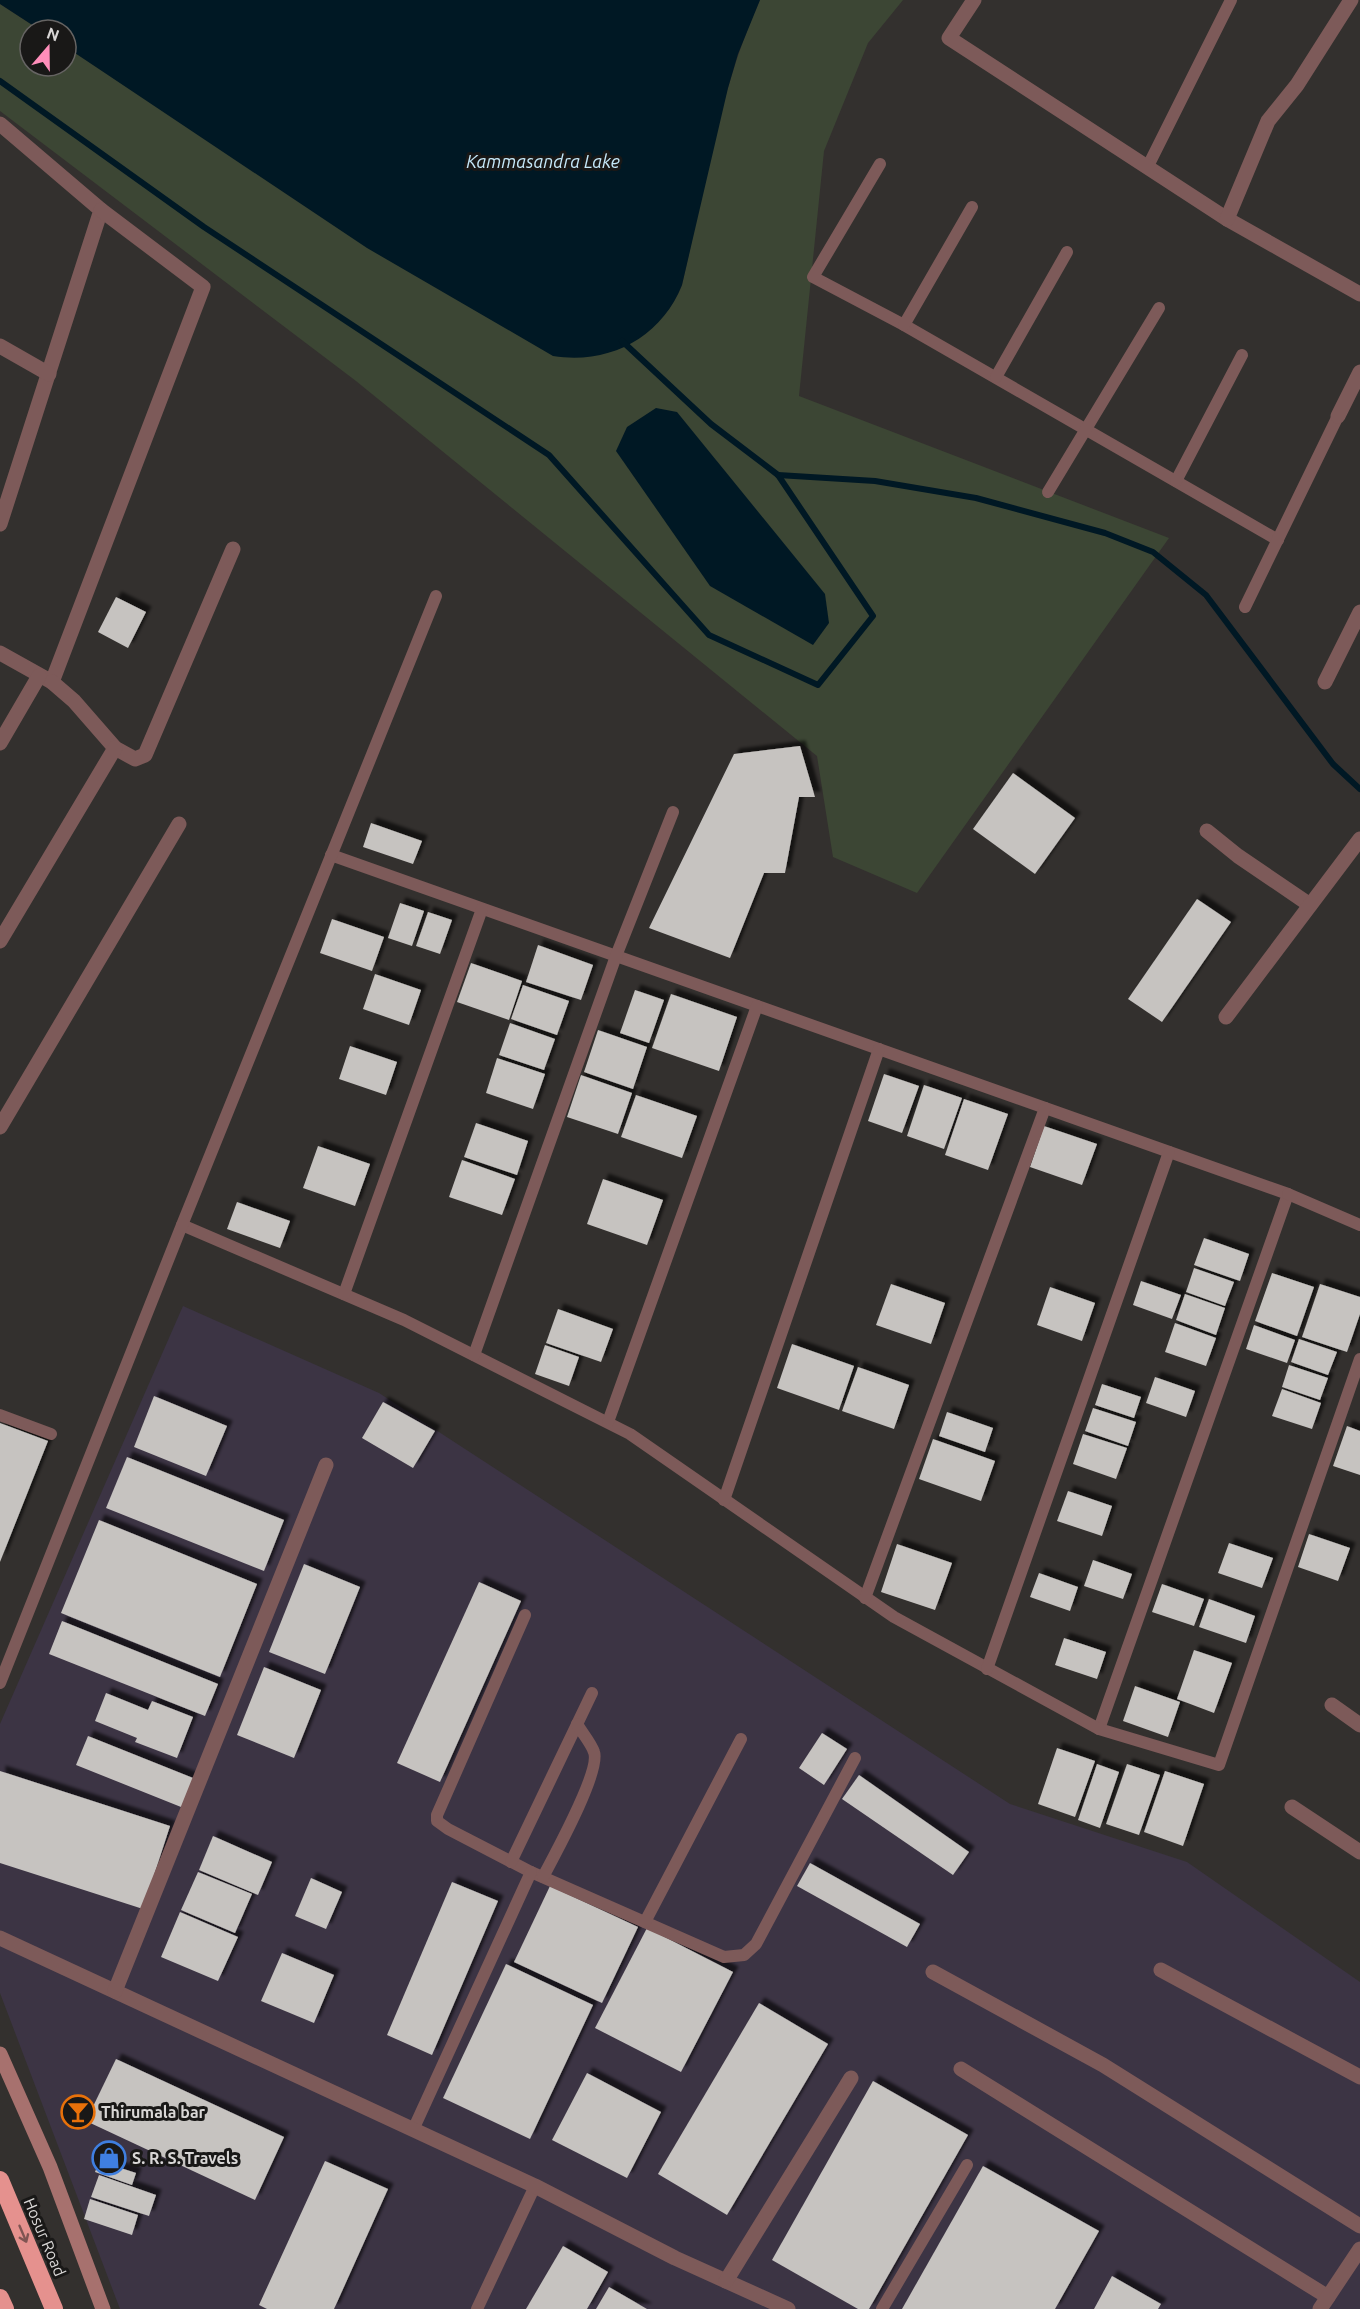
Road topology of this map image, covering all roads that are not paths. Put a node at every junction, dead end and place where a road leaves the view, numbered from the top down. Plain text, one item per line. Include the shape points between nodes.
1 (974, 0) edge
2 (1232, 0) edge
3 (1351, 0) edge
4 (0, 125) edge
5 (880, 164) dead end
6 (1148, 166) junction
7 (972, 207) dead end
8 (101, 210) junction
9 (1227, 219) junction
10 (1067, 252) dead end
11 (1360, 294) edge
12 (1159, 308) dead end
13 (904, 325) junction
14 (0, 346) edge
15 (1242, 355) dead end
16 (1360, 372) edge
17 (50, 374) junction
18 (996, 377) junction
19 (1338, 416) joint
20 (1086, 429) junction
21 (1176, 481) junction
22 (1048, 492) dead end
23 (0, 524) edge
24 (1278, 540) junction
25 (233, 549) dead end
26 (436, 596) dead end
27 (1245, 607) dead end
28 (1360, 612) edge
29 (0, 653) edge
30 (46, 679) junction
31 (1325, 682) dead end
32 (0, 743) edge
33 (115, 748) junction
34 (673, 812) dead end
35 (179, 824) dead end
36 (1208, 831) dead end
37 (1360, 839) edge
38 (331, 855) junction
39 (1310, 905) junction
40 (482, 909) junction
41 (0, 941) edge
42 (616, 956) junction
43 (757, 1006) junction
44 (1226, 1017) dead end
45 (879, 1049) junction
46 (1045, 1108) junction
47 (0, 1127) edge
48 (1169, 1152) junction
49 (1288, 1194) junction
50 (182, 1225) junction
51 (1360, 1225) edge
52 (344, 1294) junction
53 (474, 1355) junction
54 (1360, 1359) edge
55 (0, 1414) edge
56 (608, 1422) junction
57 (51, 1434) dead end
58 (326, 1466) dead end
59 (724, 1500) junction
60 (865, 1598) junction
61 (525, 1615) dead end
62 (987, 1669) junction
63 (0, 1683) edge
64 (592, 1694) dead end
65 (1332, 1705) dead end
66 (577, 1724) junction
67 (1360, 1725) edge
68 (1099, 1730) junction
69 (741, 1739) dead end
70 (855, 1758) dead end
71 (1292, 1807) dead end
72 (1360, 1852) edge
73 (511, 1862) junction
74 (531, 1872) junction
75 (543, 1877) junction
76 (645, 1922) junction
77 (0, 1938) edge
78 (1161, 1970) dead end
79 (933, 1972) dead end
80 (115, 1991) junction
81 (0, 2054) edge
82 (961, 2069) dead end
83 (1360, 2077) edge
84 (851, 2078) dead end
85 (413, 2130) junction
86 (967, 2166) dead end
87 (0, 2180) edge
88 (535, 2186) junction
89 (1360, 2226) edge
90 (1360, 2250) edge
91 (726, 2281) junction
92 (0, 2298) edge
93 (1324, 2303) edge
94 (5, 2309) edge
95 (54, 2309) edge
96 (103, 2309) edge
97 (477, 2309) edge
98 (788, 2309) edge
99 (882, 2309) edge

1 - 6 street via 950,38
2 - 6 lane
3 - 9 street via 1297,85 1268,121
4 - 8 street
5 - 13 lane via 813,277
6 - 9 street
7 - 13 lane
8 - 17 street
8 - 30 street via 203,287
9 - 11 street
10 - 18 lane
12 - 20 lane
13 - 18 lane
14 - 17 street
15 - 21 lane
16 - 19 street
17 - 23 street
18 - 20 lane
19 - 24 lane
20 - 21 lane
20 - 22 lane
21 - 24 lane
24 - 27 lane
25 - 33 street via 145,755 135,759
26 - 38 lane
28 - 31 street
29 - 30 street
30 - 32 street
30 - 33 street via 74,701
33 - 41 street
34 - 42 lane
35 - 47 street
36 - 39 street
37 - 39 street
38 - 40 lane
38 - 50 lane
39 - 44 street
40 - 42 lane
40 - 52 lane
42 - 43 lane
42 - 53 lane
43 - 45 lane
43 - 56 lane
45 - 46 lane
45 - 59 lane
46 - 48 lane
46 - 60 lane
48 - 49 lane
48 - 62 lane
49 - 51 lane
49 - 68 lane
50 - 52 lane
50 - 63 lane
52 - 53 lane
53 - 56 lane
54 - 68 lane via 1219,1765
55 - 57 lane
56 - 59 lane
58 - 80 street
59 - 60 lane
60 - 62 lane
61 - 73 lane via 437,1815 442,1826
62 - 68 lane
64 - 66 lane
65 - 67 street
66 - 73 lane
66 - 75 lane via 595,1752 593,1768
69 - 76 lane
70 - 76 lane via 748,1953 724,1957
71 - 72 street
73 - 74 lane
74 - 75 lane
74 - 85 lane
75 - 76 lane
77 - 80 street
78 - 83 street
79 - 89 street via 1103,2065
80 - 85 street
81 - 96 street via 50,2167
82 - 93 street
84 - 91 street
85 - 88 street
86 - 99 lane
87 -> 95 highway, Hosur Road
88 - 91 street
88 - 97 lane
90 - 93 street
91 - 98 street
92 - 94 highway

